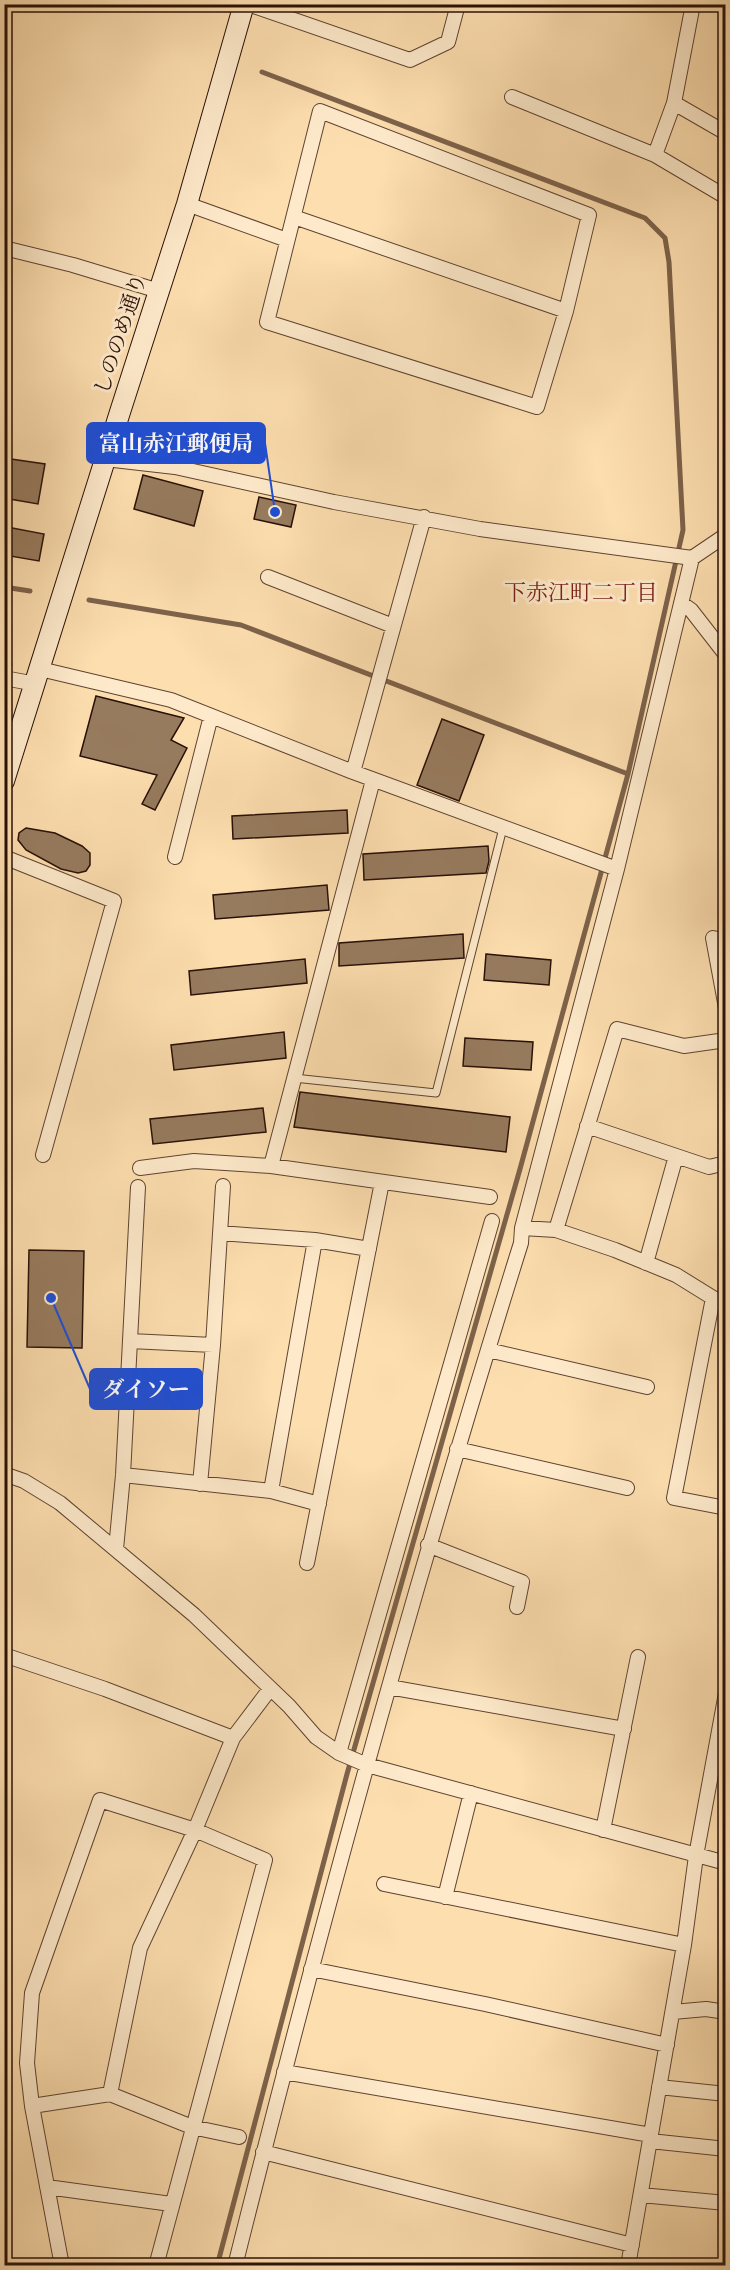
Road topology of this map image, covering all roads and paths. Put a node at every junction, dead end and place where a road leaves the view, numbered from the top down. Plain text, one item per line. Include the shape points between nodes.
1 (246, 4) edge
2 (458, 4) edge
3 (693, 4) edge
4 (512, 97) dead end
5 (674, 102) junction
6 (726, 134) edge
7 (656, 155) junction
8 (726, 197) edge
9 (187, 204) junction
10 (294, 217) junction
11 (287, 240) junction
12 (4, 248) edge
13 (159, 291) junction
14 (566, 310) junction
15 (105, 459) junction
16 (424, 518) junction
17 (726, 535) edge
18 (688, 557) junction
19 (268, 577) dead end
20 (681, 603) junction
21 (393, 626) junction
22 (726, 655) edge
23 (38, 677) junction
24 (4, 678) edge
25 (211, 716) junction
26 (353, 772) junction
27 (373, 780) junction
28 (4, 781) edge
29 (503, 828) junction
30 (4, 857) edge
31 (175, 857) dead end
32 (615, 868) junction
33 (726, 941) edge
34 (726, 1008) edge
35 (726, 1040) edge
36 (294, 1078) junction
37 (587, 1126) junction
38 (43, 1155) dead end
39 (676, 1156) junction
40 (726, 1163) edge
41 (271, 1166) junction
42 (140, 1167) dead end
43 (382, 1182) junction
44 (223, 1186) dead end
45 (138, 1187) dead end
46 (490, 1197) dead end
47 (492, 1221) dead end
48 (522, 1228) junction
49 (556, 1230) junction
50 (220, 1233) junction
51 (315, 1240) junction
52 (369, 1249) junction
53 (646, 1263) junction
54 (713, 1298) junction
55 (726, 1306) edge
56 (130, 1341) junction
57 (213, 1345) junction
58 (488, 1350) junction
59 (647, 1387) dead end
60 (456, 1449) junction
61 (4, 1474) edge
62 (123, 1475) junction
63 (200, 1484) junction
64 (627, 1488) dead end
65 (271, 1491) junction
66 (318, 1504) junction
67 (726, 1508) edge
68 (428, 1545) junction
69 (116, 1549) junction
70 (307, 1563) dead end
71 (517, 1607) dead end
72 (4, 1655) edge
73 (638, 1657) dead end
74 (389, 1687) junction
75 (270, 1689) junction
76 (726, 1693) edge
77 (624, 1729) junction
78 (233, 1738) junction
79 (341, 1754) junction
80 (364, 1763) junction
81 (471, 1793) junction
82 (195, 1830) junction
83 (603, 1830) junction
84 (696, 1856) junction
85 (726, 1863) edge
86 (384, 1884) dead end
87 (445, 1897) junction
88 (684, 1945) junction
89 (311, 1969) junction
90 (673, 2012) junction
91 (726, 2012) edge
92 (667, 2045) junction
93 (284, 2072) junction
94 (659, 2087) junction
95 (111, 2094) junction
96 (726, 2094) edge
97 (32, 2106) junction
98 (192, 2127) junction
99 (239, 2137) dead end
100 (651, 2138) junction
101 (726, 2149) edge
102 (263, 2152) junction
103 (47, 2187) junction
104 (641, 2195) junction
105 (726, 2203) edge
106 (171, 2204) junction
107 (632, 2245) junction
108 (62, 2265) edge
109 (156, 2265) edge
110 (235, 2265) edge
111 (628, 2265) edge

1 - 2 street via 410,60 448,42
1 - 9 main road, しののめ通り
3 - 5 street
4 - 7 street
5 - 6 street
5 - 7 street
7 - 8 street
9 - 11 street
9 - 13 main road, しののめ通り
10 - 11 street
10 - 14 street
10 - 14 street via 320,111 590,215
11 - 14 street via 267,322 537,407
12 - 13 street
13 - 15 main road, しののめ通り
15 - 16 street via 176,468
15 - 23 main road, しののめ通り
16 - 18 street
16 - 21 street
17 - 18 street
18 - 20 street
19 - 21 street
20 - 22 street via 692,610
20 - 32 street
21 - 26 street
23 - 24 street
23 - 25 street via 171,700
23 - 28 main road, しののめ通り
25 - 26 street
25 - 31 street
26 - 27 street
27 - 29 street
27 - 36 street
29 - 32 street
29 - 36 lane via 436,1093
30 - 38 street via 114,901
32 - 48 street
33 - 34 street via 713,938
35 - 37 street via 684,1046 617,1029
36 - 41 street
37 - 39 street
37 - 49 street
39 - 40 street via 709,1167
39 - 53 street
41 - 42 street via 194,1161
41 - 43 street
43 - 46 street
43 - 52 street
44 - 50 street
45 - 56 street
47 - 79 street
48 - 49 street
48 - 58 street via 521,1243
49 - 53 street
50 - 51 street
50 - 57 street
51 - 52 street
51 - 65 street
52 - 66 street
53 - 54 street via 676,1275
54 - 55 street
54 - 67 street via 674,1498
56 - 57 street
56 - 62 street
57 - 63 street
58 - 59 street
58 - 60 street
60 - 64 street
60 - 68 street
61 - 69 street via 60,1503
62 - 63 street
62 - 69 street
63 - 65 street
65 - 66 street
66 - 70 street
68 - 71 street via 522,1582
68 - 74 street
69 - 75 street via 194,1615
72 - 78 street
73 - 77 street
74 - 77 street
74 - 80 street
75 - 78 street
75 - 79 street via 316,1737
76 - 84 street
77 - 83 street
78 - 82 street
79 - 80 street
80 - 81 street
80 - 89 street
81 - 83 street
81 - 87 street
82 - 95 street via 140,1948
82 - 97 street via 100,1800 32,1994 27,2063
82 - 98 street via 265,1860
83 - 84 street
84 - 85 street
84 - 88 street
86 - 87 street
87 - 88 street
88 - 90 street
89 - 92 street
89 - 93 street
90 - 91 street
90 - 92 street
92 - 94 street
93 - 100 street
93 - 102 street
94 - 96 street
94 - 100 street
95 - 97 street
95 - 98 street
97 - 103 street
98 - 99 street
98 - 106 street
100 - 101 street
100 - 104 street
102 - 107 street
102 - 110 street
103 - 106 street
103 - 108 street
104 - 105 street
104 - 107 street
106 - 109 street
107 - 111 street

